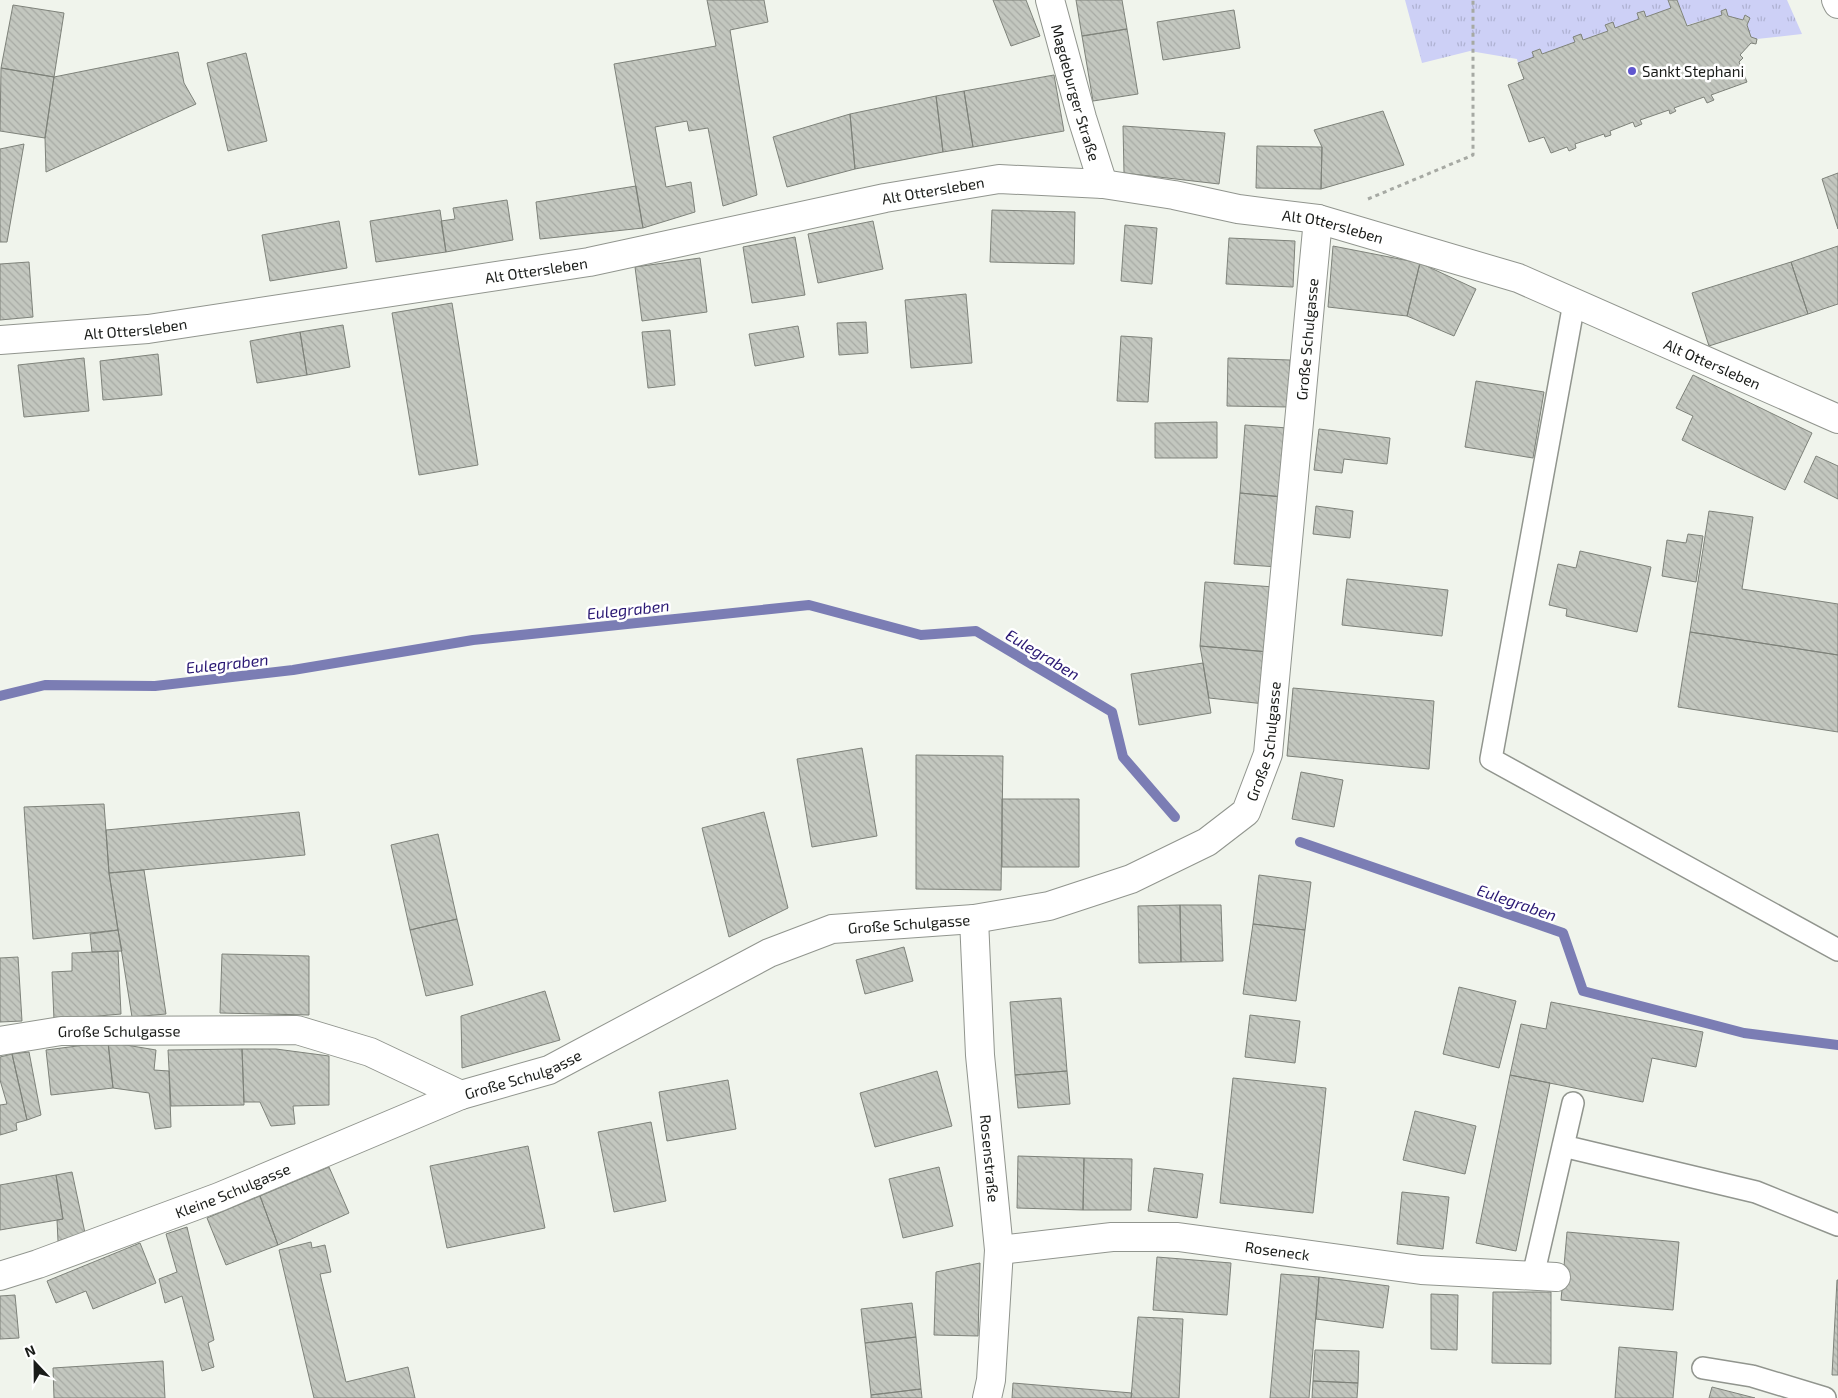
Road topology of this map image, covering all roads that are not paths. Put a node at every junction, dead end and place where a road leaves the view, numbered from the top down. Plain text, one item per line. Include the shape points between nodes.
1 (1050, 0) edge
2 (1836, 0) edge
3 (1838, 4) edge
4 (1103, 184) junction
5 (1318, 219) junction
6 (1574, 303) junction
7 (0, 340) edge
8 (1838, 419) edge
9 (974, 919) junction
10 (1838, 950) edge
11 (0, 1041) edge
12 (461, 1095) junction
13 (1573, 1103) dead end
14 (1563, 1146) junction
15 (1838, 1225) edge
16 (998, 1250) junction
17 (0, 1276) edge
18 (1544, 1276) joint
19 (1703, 1368) dead end
20 (987, 1398) edge
21 (1825, 1398) edge

1 - 4 street, Magdeburger Straße
2 - 3 street
4 - 5 street, Alt Ottersleben via 1238,209
4 - 7 street, Alt Ottersleben via 999,179 885,198 589,262 148,329
5 - 6 street, Alt Ottersleben via 1518,278
5 - 9 street, Große Schulgasse via 1268,754 1246,812 1207,842 1131,879 1049,906
6 - 8 street, Alt Ottersleben
6 - 10 lane via 1491,759
9 - 12 street, Große Schulgasse via 832,929 769,953 549,1070
9 - 16 street, Rosenstraße via 980,1055
11 - 12 street, Große Schulgasse via 61,1031 297,1030 370,1052
12 - 17 street, Kleine Schulgasse via 219,1197
13 - 14 lane
14 - 15 lane via 1756,1192
14 - 18 lane
16 - 18 street, Roseneck via 1112,1237 1178,1238 1421,1270
16 - 20 street, Rosenstraße via 991,1380
19 - 21 lane via 1752,1376

